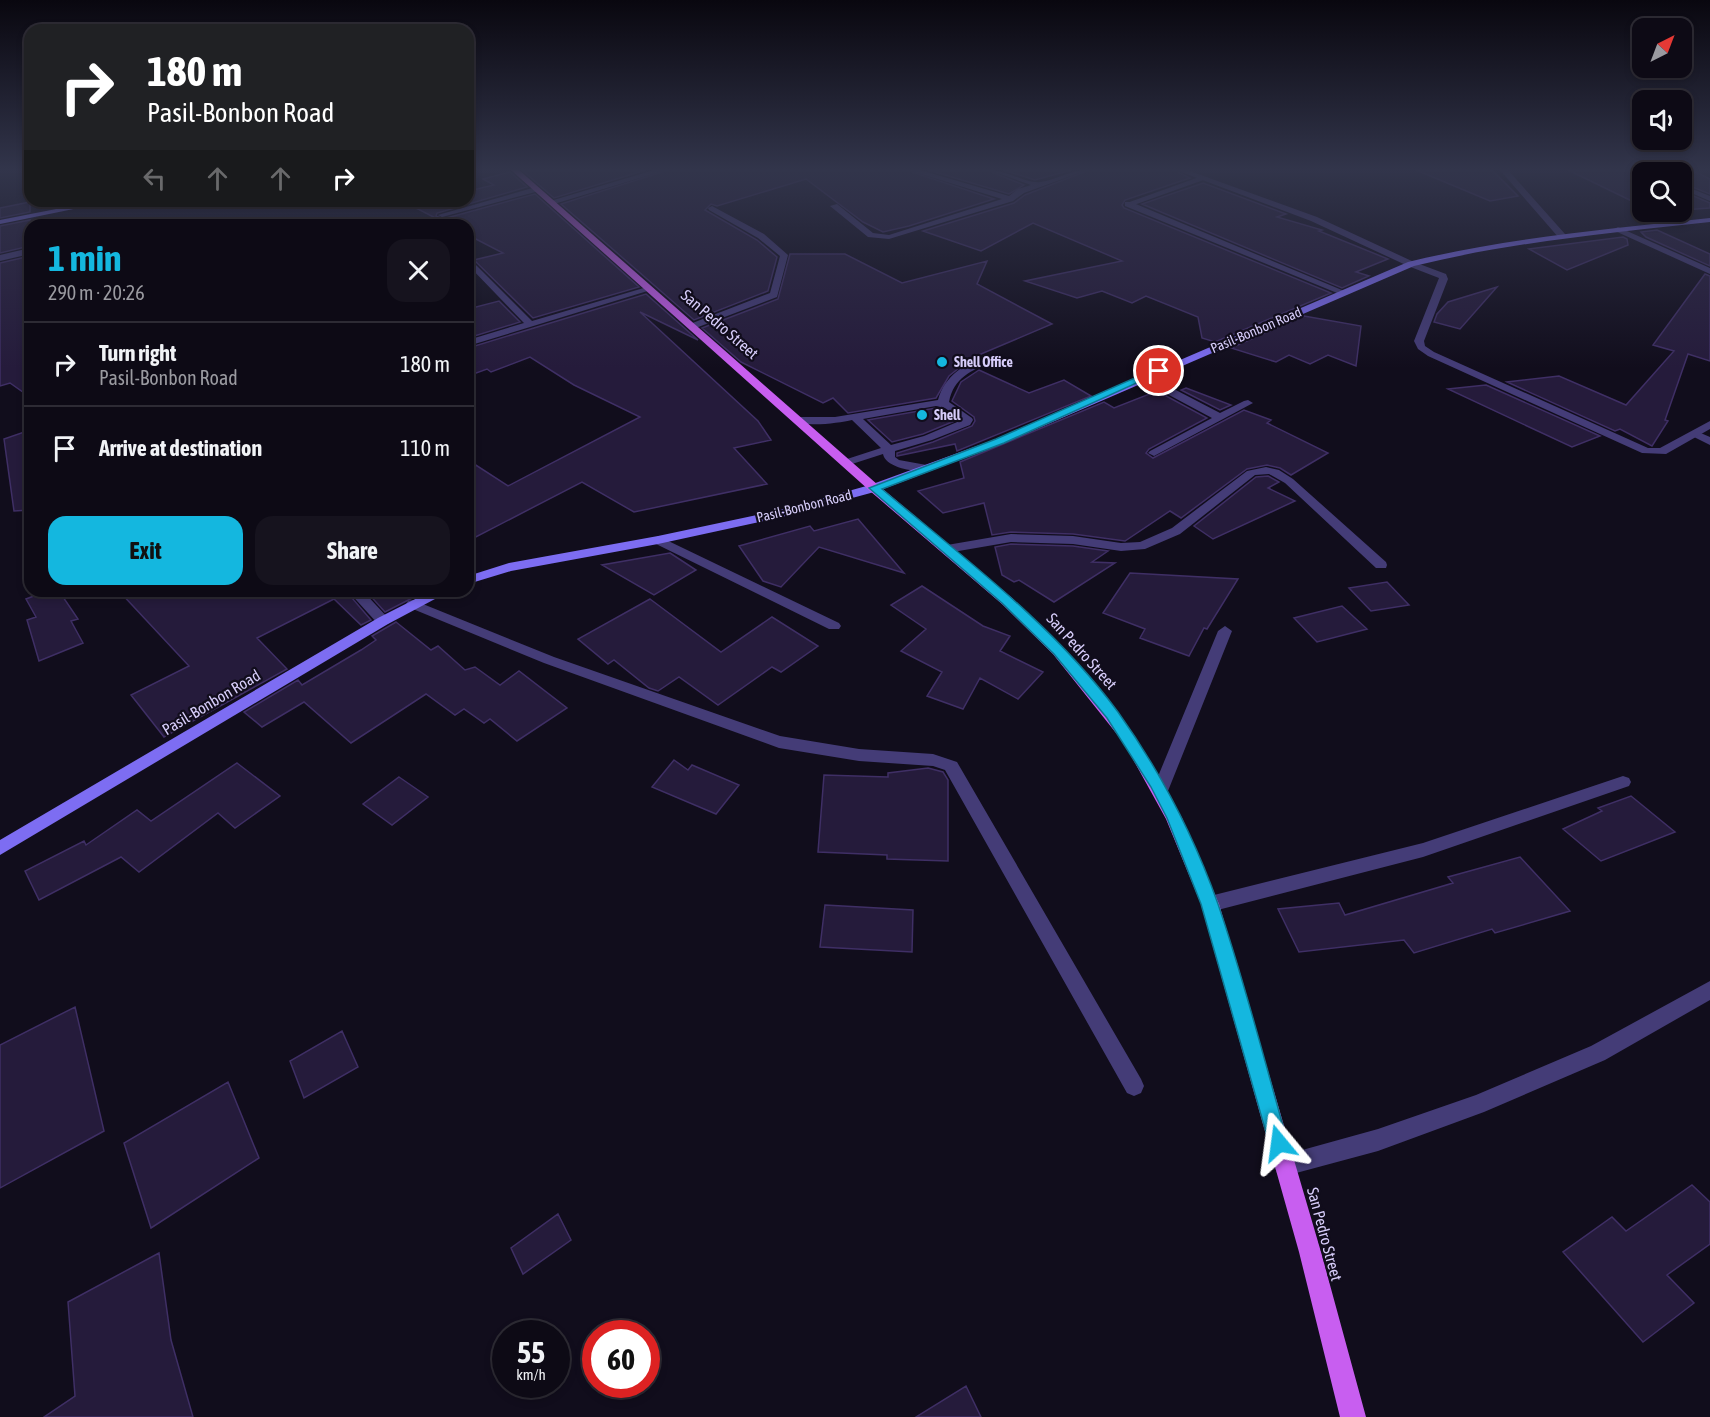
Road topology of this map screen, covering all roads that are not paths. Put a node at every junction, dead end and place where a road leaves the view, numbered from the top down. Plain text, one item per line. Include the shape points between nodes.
1 (590, 236) edge
2 (761, 236) edge
3 (1206, 236) edge
4 (1351, 236) edge
5 (1562, 236) edge
6 (1633, 236) edge
7 (24, 252) edge
8 (0, 258) edge
9 (1412, 264) junction
10 (474, 266) edge
11 (1710, 272) edge
12 (650, 289) junction
13 (1345, 293) junction
14 (531, 325) junction
15 (693, 326) junction
16 (474, 341) edge
17 (989, 359) dead end
18 (1145, 378) junction
19 (943, 403) junction
20 (1248, 403) dead end
21 (854, 416) junction
22 (1221, 418) junction
23 (799, 420) junction
24 (1710, 424) edge
25 (1696, 434) junction
26 (1710, 442) edge
27 (889, 449) junction
28 (1154, 453) dead end
29 (848, 462) junction
30 (928, 468) junction
31 (874, 488) junction
32 (658, 540) junction
33 (947, 549) junction
34 (1381, 565) dead end
35 (474, 578) edge
36 (361, 597) edge
37 (429, 597) edge
38 (413, 604) junction
39 (383, 621) junction
40 (834, 626) dead end
41 (1226, 631) dead end
42 (1623, 782) dead end
43 (1160, 791) junction
44 (0, 848) edge
45 (1210, 904) junction
46 (1710, 990) edge
47 (1134, 1086) dead end
48 (1285, 1165) junction
49 (1353, 1417) edge

1 - 12 main road, San Pedro Street
2 - 15 street via 784,255 774,295
3 - 13 street
4 - 9 street
5 - 9 street, Pasil-Bonbon Road via 1473,249
6 - 11 street
7 - 8 street
9 - 13 street, Pasil-Bonbon Road
9 - 25 street via 1444,278 1419,341 1431,354 1646,451 1659,453
10 - 14 street
12 - 14 street
12 - 15 main road, San Pedro Street
13 - 18 street, Pasil-Bonbon Road
14 - 16 street
15 - 23 main road, San Pedro Street
17 - 19 street via 954,376 945,387
18 - 22 street
18 - 30 street, Pasil-Bonbon Road
19 - 21 street
19 - 27 street via 968,420 937,435
20 - 22 street
21 - 23 street
21 - 27 street
22 - 28 street
23 - 29 main road, San Pedro Street
24 - 25 street
25 - 26 street
27 - 29 street
27 - 30 street via 890,458 896,463
29 - 31 main road, San Pedro Street
30 - 31 street, Pasil-Bonbon Road
31 - 32 street, Pasil-Bonbon Road
31 - 33 main road, San Pedro Street
32 - 35 street, Pasil-Bonbon Road via 509,567
32 - 40 street
33 - 34 street via 1011,538 1141,546 1176,531 1251,473 1266,469 1289,480
33 - 43 main road, San Pedro Street via 1041,633 1086,683 1129,739
36 - 39 street
37 - 38 street, Pasil-Bonbon Road
38 - 39 street, Pasil-Bonbon Road
38 - 47 street via 570,668 779,742 859,755 933,760 951,766
39 - 44 street, Pasil-Bonbon Road
41 - 43 street
42 - 45 street via 1423,850
43 - 45 main road, San Pedro Street
45 - 48 main road, San Pedro Street
46 - 48 street via 1598,1053 1477,1105 1378,1140
48 - 49 main road, San Pedro Street

